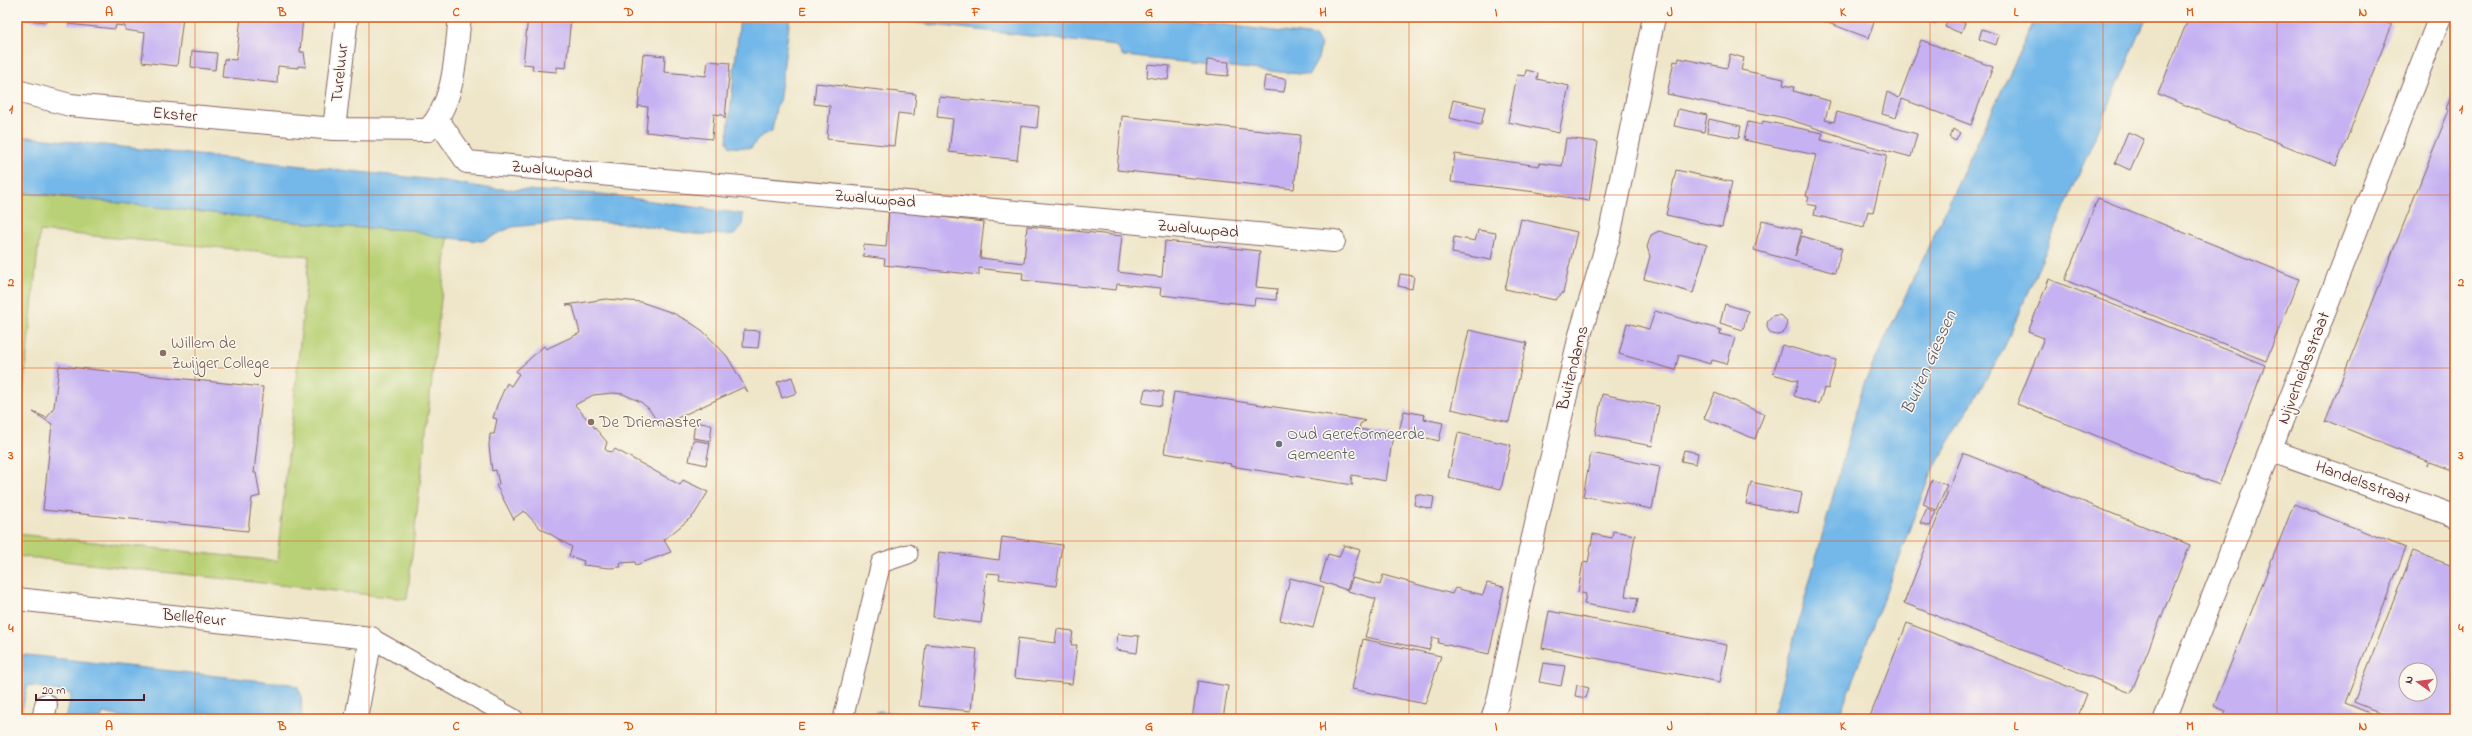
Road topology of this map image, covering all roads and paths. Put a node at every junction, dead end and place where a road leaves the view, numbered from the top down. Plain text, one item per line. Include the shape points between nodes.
1 (347, 17) edge
2 (460, 17) edge
3 (1654, 17) edge
4 (2440, 17) edge
5 (17, 91) edge
6 (438, 120) junction
7 (334, 129) junction
8 (1334, 241) dead end
9 (2272, 451) junction
10 (2455, 516) edge
11 (908, 554) dead end
12 (17, 599) edge
13 (371, 638) junction
14 (356, 719) edge
15 (514, 719) edge
16 (843, 719) edge
17 (1492, 719) edge
18 (2165, 719) edge

1 - 7 street, Tureluur
2 - 6 street via 450,91
3 - 17 street, Buitendams via 1609,237 1580,335 1527,563 1498,702
4 - 9 street, Nijverheidsstraat
5 - 7 street, Ekster via 70,105
6 - 7 street, Ekster via 428,130
6 - 8 street, Zwaluwpad via 467,162
9 - 10 street, Handelsstraat
9 - 18 street, Nijverheidsstraat
11 - 16 lane via 881,563
12 - 13 street, Bellefleur
13 - 14 street
13 - 15 lane

